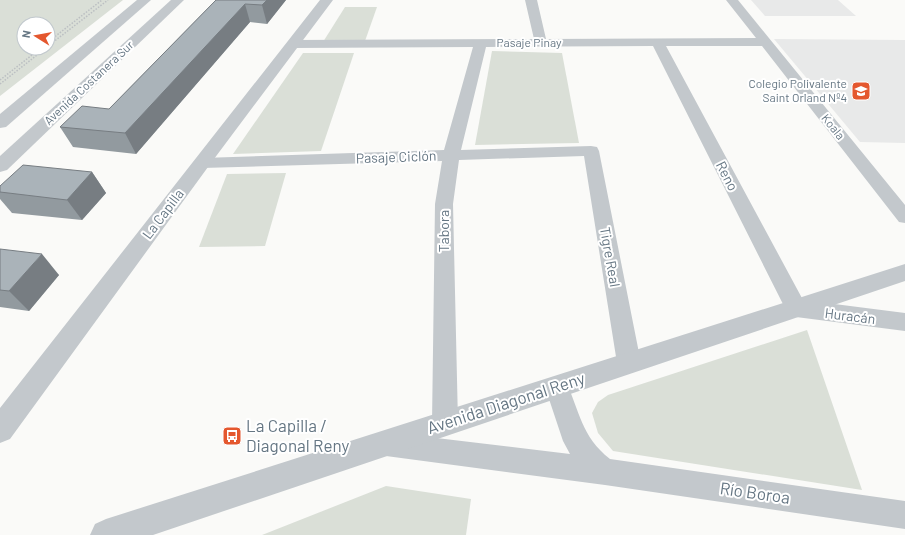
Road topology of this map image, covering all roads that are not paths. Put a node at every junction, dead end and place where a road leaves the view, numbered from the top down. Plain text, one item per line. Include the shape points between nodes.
1 (145, 0) edge
2 (178, 0) edge
3 (327, 0) edge
4 (531, 0) edge
5 (732, 0) edge
6 (766, 42) junction
7 (481, 43) junction
8 (541, 43) junction
9 (658, 43) junction
10 (293, 44) junction
11 (42, 88) junction
12 (82, 92) junction
13 (1, 122) edge
14 (46, 124) junction
15 (591, 151) joint
16 (451, 156) junction
17 (202, 163) junction
18 (0, 166) edge
19 (905, 217) edge
20 (905, 272) edge
21 (796, 308) junction
22 (905, 322) edge
23 (629, 363) junction
24 (557, 387) junction
25 (445, 423) junction
26 (0, 430) edge
27 (383, 443) junction
28 (605, 472) junction
29 (905, 515) edge
30 (106, 535) edge

1 - 11 street, Avenida Costanera Sur
2 - 12 street, Avenida Costanera Sur
3 - 10 street, La Capilla
4 - 8 street
5 - 6 street, Koala
6 - 9 street, Pasaje Pinay
6 - 19 street, Koala
7 - 8 street, Pasaje Pinay
7 - 10 street, Pasaje Pinay
7 - 16 street, Tabora
8 - 9 street, Pasaje Pinay
9 - 21 street, Reno
10 - 17 street, La Capilla
11 - 12 street via 54,94
11 - 13 street, Avenida Costanera Sur
12 - 14 street, Avenida Costanera Sur
13 - 14 street via 28,119
14 - 18 street, Avenida Costanera Sur
15 - 16 street, Pasaje Ciclón
15 - 23 street, Tigre Real
16 - 17 street, Pasaje Ciclón
16 - 25 street, Tabora via 444,204
17 - 26 street, La Capilla
20 - 21 street, Avenida Diagonal Reny
21 - 22 street, Huracán
21 - 23 street, Avenida Diagonal Reny
23 - 24 street, Avenida Diagonal Reny
24 - 25 street, Avenida Diagonal Reny
24 - 28 street via 576,441 589,459
25 - 27 street, Avenida Diagonal Reny
27 - 28 street, Río Boroa
27 - 30 street, Avenida Diagonal Reny
28 - 29 street, Río Boroa

